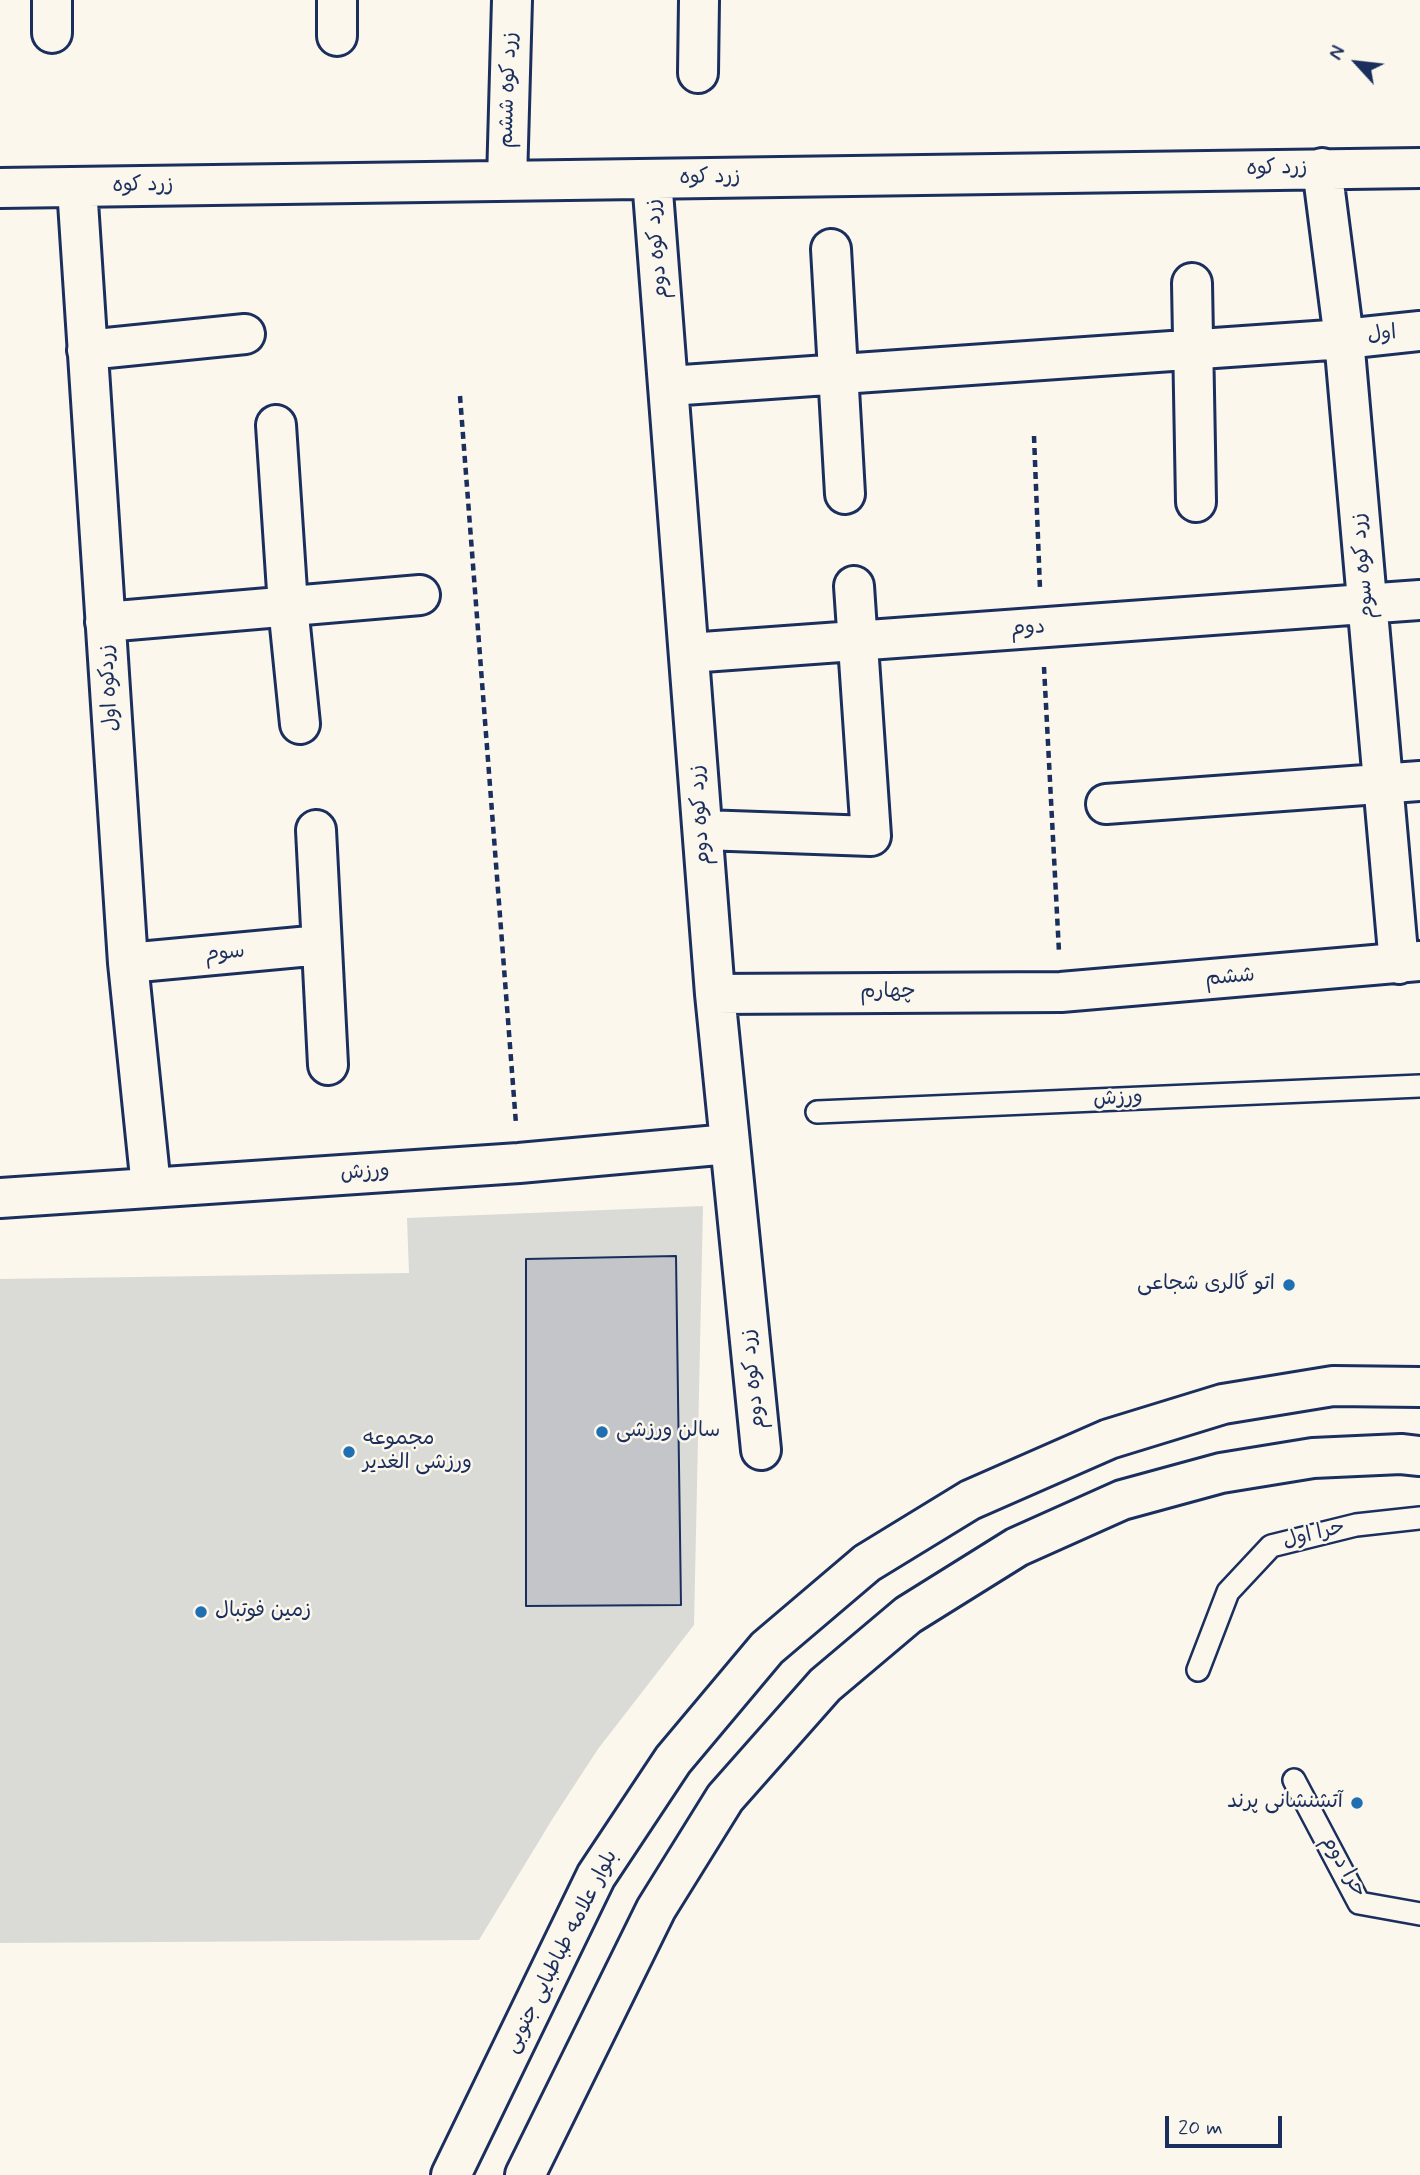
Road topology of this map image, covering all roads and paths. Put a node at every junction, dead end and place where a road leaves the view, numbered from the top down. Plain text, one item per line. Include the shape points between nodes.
1 (512, 0) edge
2 (699, 0) edge
3 (698, 73) dead end
4 (1420, 167) edge
5 (1322, 168) junction
6 (652, 179) junction
7 (507, 181) junction
8 (77, 187) junction
9 (0, 188) edge
10 (831, 249) dead end
11 (1192, 283) dead end
12 (1420, 331) edge
13 (246, 334) dead end
14 (1343, 339) junction
15 (1194, 349) junction
16 (87, 350) junction
17 (838, 374) junction
18 (669, 386) junction
19 (460, 396) dead end
20 (276, 425) dead end
21 (1034, 436) dead end
22 (845, 494) dead end
23 (1196, 502) dead end
24 (854, 586) dead end
25 (420, 595) dead end
26 (1420, 600) edge
27 (1367, 605) junction
28 (288, 606) junction
29 (105, 622) junction
30 (1042, 628) junction
31 (857, 641) junction
32 (689, 653) junction
33 (300, 724) dead end
34 (1420, 781) edge
35 (1383, 783) junction
36 (1106, 804) dead end
37 (316, 830) dead end
38 (702, 830) junction
39 (321, 945) junction
40 (1409, 962) edge
41 (128, 963) junction
42 (1061, 992) junction
43 (715, 994) junction
44 (328, 1065) dead end
45 (1420, 1086) edge
46 (817, 1112) dead end
47 (729, 1144) junction
48 (519, 1163) junction
49 (151, 1187) junction
50 (0, 1198) edge
51 (1420, 1387) edge
52 (761, 1450) dead end
53 (1420, 1456) edge
54 (1420, 1518) edge
55 (1198, 1670) dead end
56 (1294, 1780) dead end
57 (1420, 1914) edge
58 (451, 2175) edge
59 (524, 2175) edge

1 - 7 street, زرد کوه ششم
2 - 3 street
4 - 5 street, زرد کوه
5 - 6 street, زرد کوه
5 - 14 street, زرد کوه سوم
6 - 7 street, زرد کوه
6 - 18 street, زرد کوه دوم
7 - 8 street, زرد کوه
8 - 9 street, زرد کوه
8 - 16 street, زردکوه اول
10 - 17 street
11 - 15 street
12 - 14 street, اول
13 - 16 street
14 - 15 street
14 - 27 street, زرد کوه سوم
15 - 17 street
15 - 23 street
16 - 29 street, زردکوه اول
17 - 18 street
17 - 22 street
18 - 32 street, زرد کوه دوم
19 - 48 path
20 - 28 street
21 - 30 path
24 - 31 street
25 - 28 street
26 - 27 street
27 - 30 street, دوم
27 - 35 street, زرد کوه سوم
28 - 29 street
28 - 33 street
29 - 41 street, زردکوه اول
30 - 31 street, دوم
30 - 42 path
31 - 32 street, دوم
31 - 38 street via 871,836
32 - 38 street, زرد کوه دوم
34 - 35 street
35 - 36 street
35 - 40 street, زرد کوه سوم
37 - 39 street
38 - 43 street, زرد کوه دوم
39 - 41 street, سوم
39 - 44 street
40 - 42 street, ششم
41 - 49 street, زردکوه اول
42 - 43 street, چهارم
43 - 47 street, زرد کوه دوم
45 - 46 lane, ورزش
47 - 48 street, ورزش
47 - 52 street, زرد کوه دوم
48 - 49 street, ورزش
49 - 50 street, ورزش
51 - 58 street, بلوار علامه طباطبایی جنوبی via 1333,1386 1235,1402 1109,1439 970,1500 867,1563 767,1648 673,1760 596,1877
53 - 59 street via 1312,1458 1221,1473 1122,1500 1017,1547 908,1615 825,1685 725,1798 656,1909
54 - 55 lane, حرا اول via 1356,1525 1271,1546 1228,1592
56 - 57 lane, حرا دوم via 1359,1903

